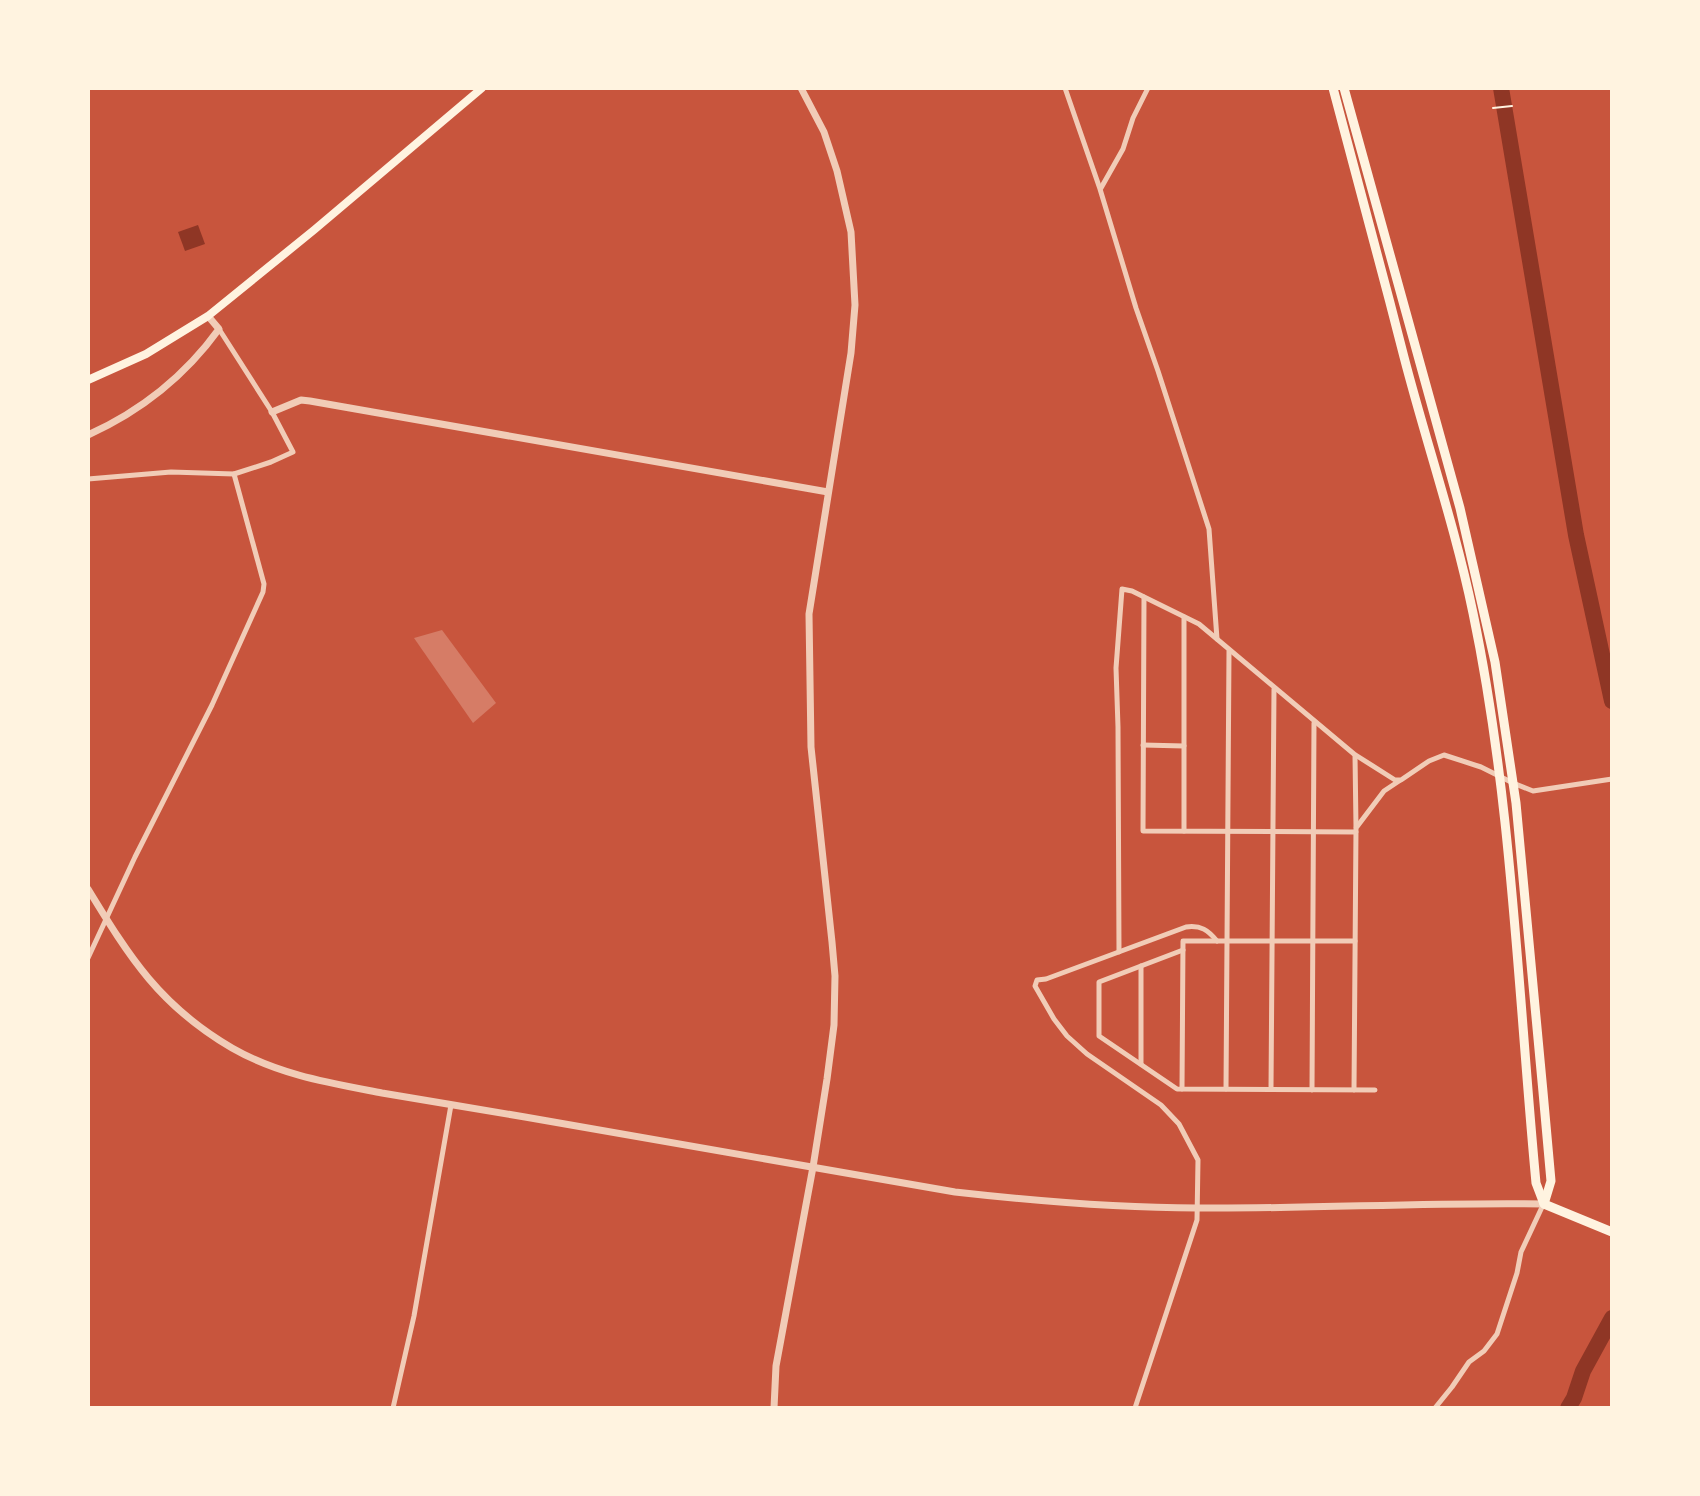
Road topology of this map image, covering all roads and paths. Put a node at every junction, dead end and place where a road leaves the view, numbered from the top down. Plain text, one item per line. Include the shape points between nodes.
1 (482, 88) edge
2 (801, 88) edge
3 (1065, 88) edge
4 (1148, 88) edge
5 (1333, 88) edge
6 (1344, 88) edge
7 (1512, 106) dead end
8 (1493, 108) dead end
9 (1100, 189) junction
10 (208, 316) junction
11 (219, 329) junction
12 (88, 380) edge
13 (272, 412) junction
14 (88, 435) edge
15 (234, 474) junction
16 (88, 479) edge
17 (828, 492) junction
18 (1144, 597) junction
19 (1184, 617) junction
20 (1217, 640) junction
21 (1229, 650) junction
22 (1274, 689) junction
23 (1314, 722) junction
24 (1143, 745) junction
25 (1184, 746) junction
26 (1355, 755) junction
27 (1499, 776) junction
28 (1612, 779) edge
29 (1401, 780) junction
30 (1513, 783) junction
31 (1356, 830) junction
32 (1184, 831) junction
33 (1228, 831) junction
34 (1272, 831) junction
35 (1314, 832) junction
36 (88, 889) edge
37 (106, 919) junction
38 (1217, 941) junction
39 (1227, 941) junction
40 (1272, 941) junction
41 (1313, 941) junction
42 (1355, 941) junction
43 (1183, 950) junction
44 (1119, 952) junction
45 (88, 958) edge
46 (1141, 966) junction
47 (1141, 1064) junction
48 (1182, 1089) junction
49 (1226, 1089) junction
50 (1271, 1089) junction
51 (1312, 1090) junction
52 (1354, 1090) junction
53 (1375, 1090) dead end
54 (451, 1105) junction
55 (813, 1167) junction
56 (1544, 1204) junction
57 (1197, 1208) junction
58 (1612, 1232) edge
59 (393, 1408) edge
60 (774, 1408) edge
61 (1135, 1408) edge
62 (1435, 1408) edge

1 - 10 main road
2 - 17 street via 837,171 854,273 851,353
3 - 9 street
4 - 9 street
5 - 27 main road via 1454,532
6 - 30 main road via 1460,508 1495,662
7 - 8 path
9 - 20 street via 1209,529
10 - 11 street
10 - 12 main road via 146,354
11 - 13 street
11 - 14 street via 165,388
13 - 15 street via 293,452
13 - 17 street via 310,401
15 - 16 street via 171,472
15 - 37 street via 263,592
17 - 55 street via 809,614 809,685 835,976 834,1025
18 - 19 street
18 - 24 street
18 - 44 street via 1122,589 1116,668
19 - 20 street
19 - 25 street
20 - 21 street
21 - 22 street
21 - 33 street
22 - 23 street
22 - 34 street
23 - 26 street
23 - 35 street
24 - 25 street
24 - 32 street via 1143,831
25 - 32 street
26 - 29 street
26 - 31 street
27 - 29 street via 1444,755
27 - 30 street
27 - 56 main road via 1536,1183
28 - 30 street via 1533,791
29 - 31 street via 1384,791
30 - 56 main road via 1551,1181
31 - 35 street
31 - 42 street
32 - 33 street
33 - 34 street
33 - 39 street
34 - 35 street
34 - 40 street
35 - 41 street
36 - 37 street
37 - 45 street
37 - 54 street via 158,990 234,1049 306,1078
38 - 39 street
38 - 43 street via 1183,941
38 - 44 street via 1193,926
39 - 40 street
39 - 49 street
40 - 41 street
40 - 50 street
41 - 42 street
41 - 51 street
42 - 52 street
43 - 46 street
43 - 48 street
44 - 57 street via 1037,980 1035,986 1067,1036 1179,1124 1198,1160
46 - 47 street
46 - 47 street via 1099,982 1099,1036
47 - 48 street
48 - 49 street
49 - 50 street
50 - 51 street
51 - 52 street
52 - 53 street
54 - 55 street
54 - 59 street
55 - 57 street via 1007,1198
55 - 60 street via 776,1366
56 - 57 street
56 - 58 main road
56 - 62 street via 1521,1252 1497,1334
57 - 61 street

